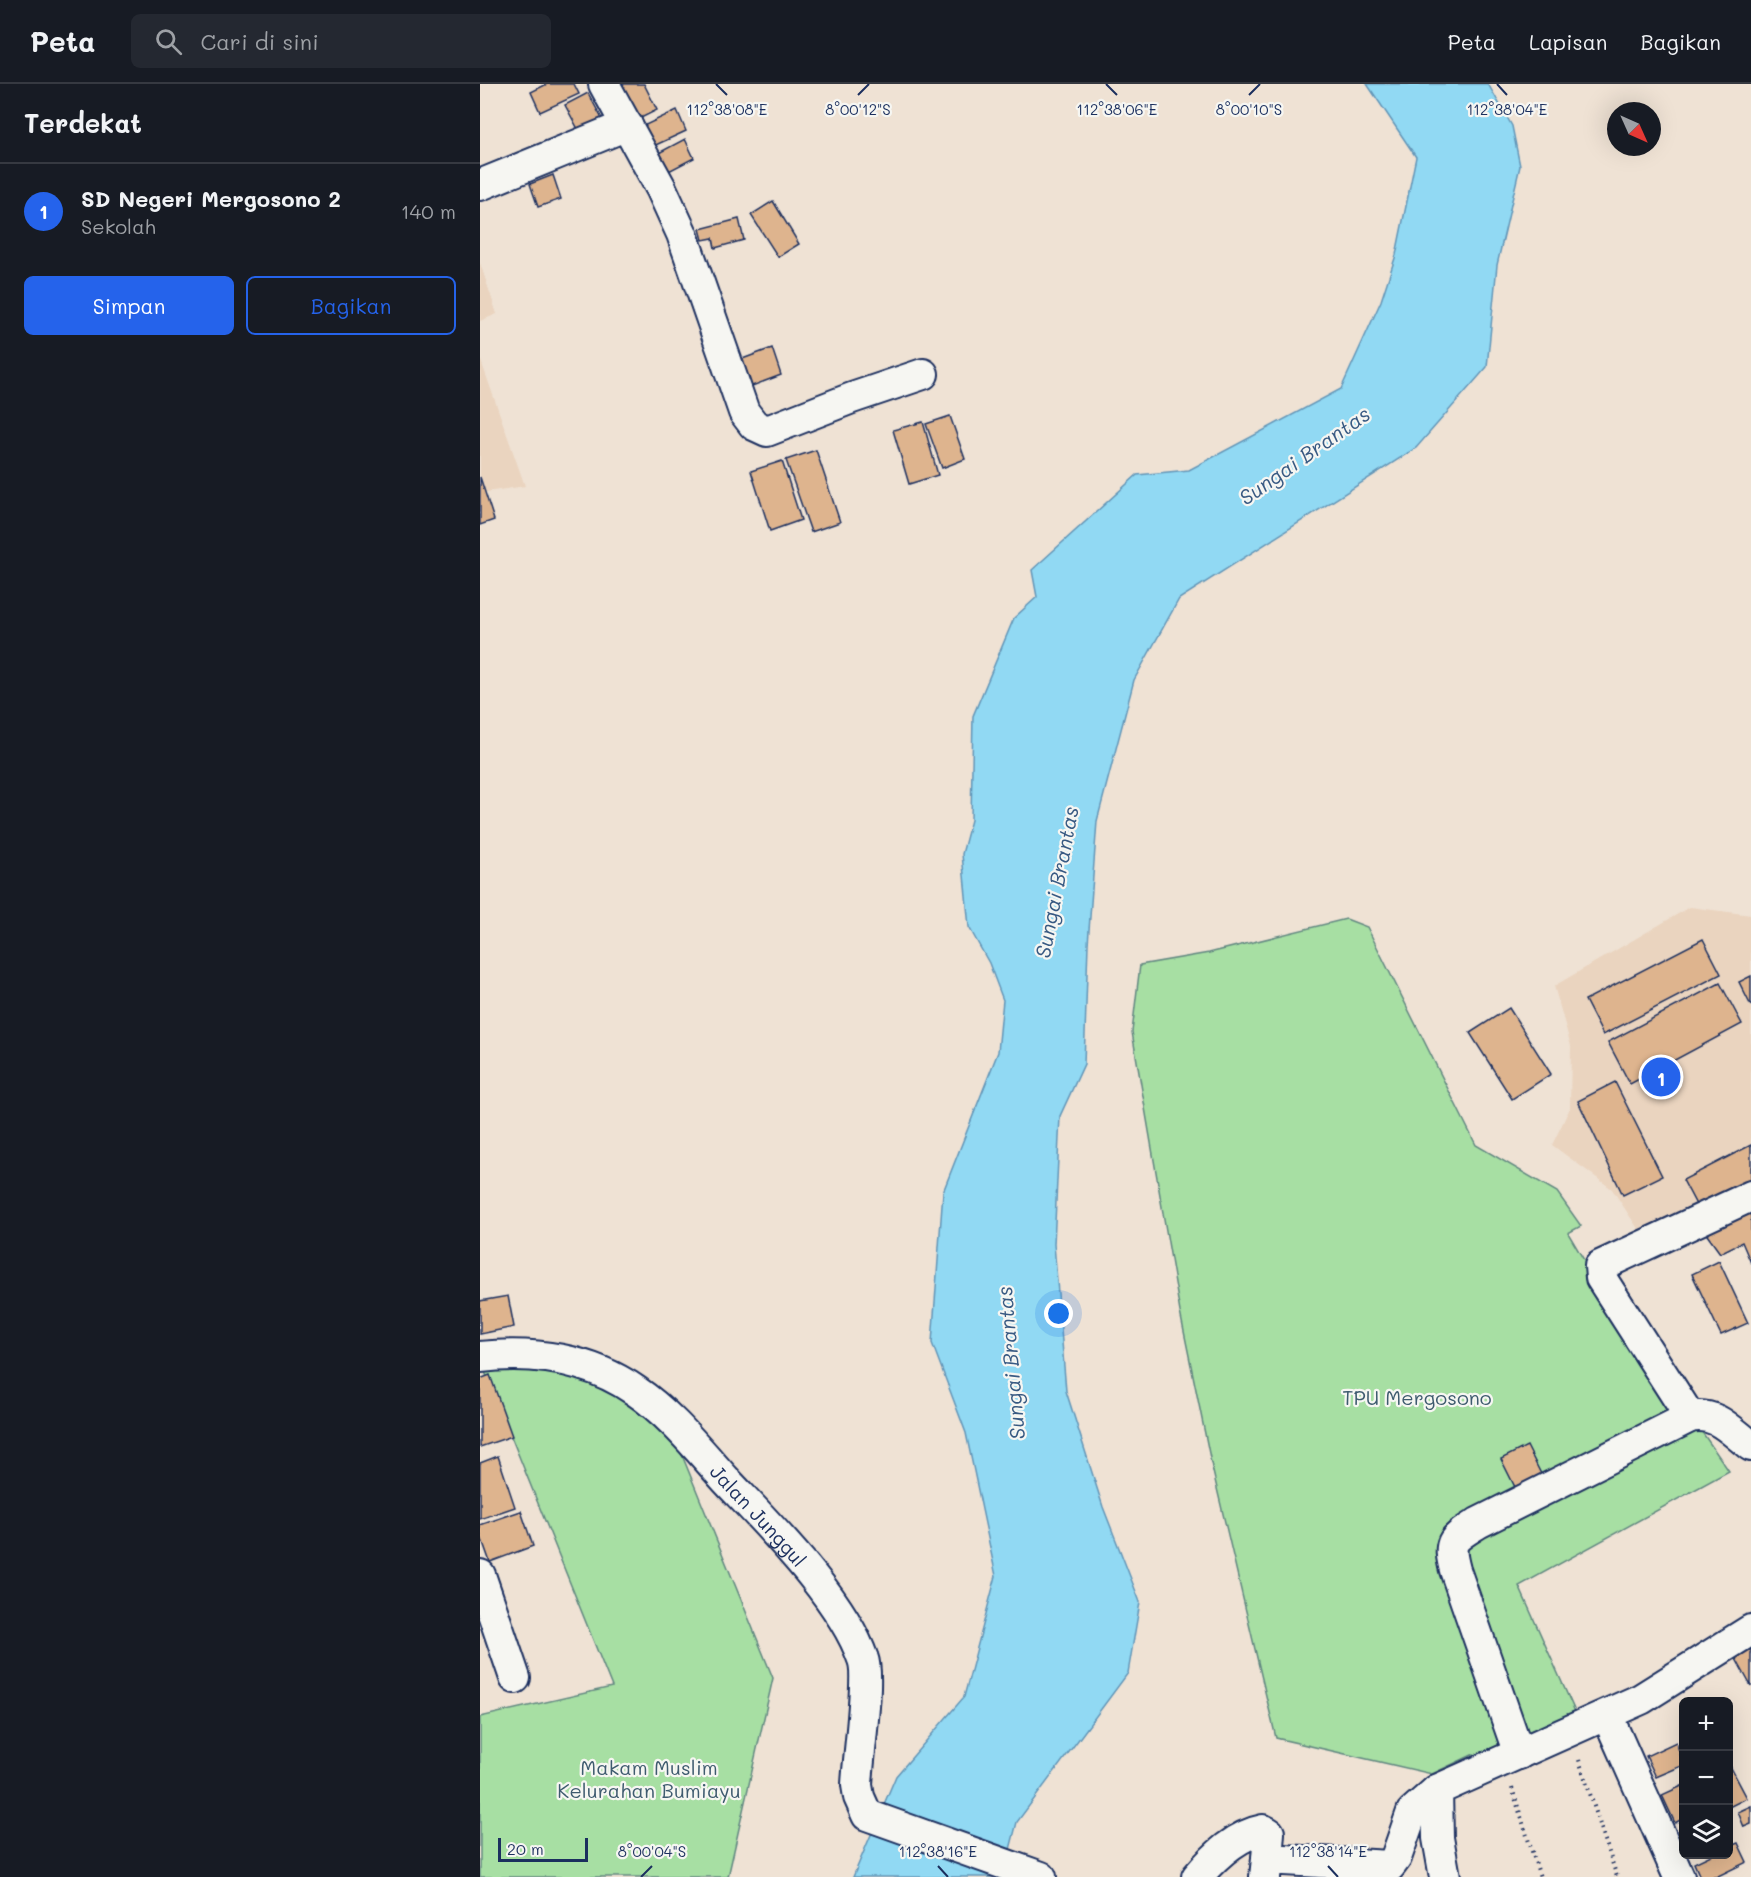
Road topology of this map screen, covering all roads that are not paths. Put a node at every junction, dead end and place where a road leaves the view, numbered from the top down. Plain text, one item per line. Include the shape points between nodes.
1 (604, 84) edge
2 (627, 125) junction
3 (480, 185) edge
4 (923, 374) dead end
5 (1751, 1196) edge
6 (480, 1357) edge
7 (1690, 1417) junction
8 (1751, 1446) edge
9 (480, 1575) edge
10 (1751, 1630) edge
11 (515, 1678) dead end
12 (1607, 1714) junction
13 (1512, 1758) junction
14 (1437, 1790) junction
15 (1266, 1868) edge
16 (1040, 1876) edge
17 (1197, 1877) edge
18 (1445, 1877) edge
19 (1679, 1877) edge

1 - 2 street
2 - 3 street
2 - 4 street via 682,234 744,412 754,425 767,431
5 - 7 street via 1600,1266 1601,1278
6 - 16 street, Jalan Junggul via 544,1355 592,1369 636,1391 678,1427 808,1570 864,1660 858,1785 867,1815
7 - 8 street via 1704,1414 1716,1418
7 - 13 street via 1478,1523 1452,1543 1455,1570
9 - 11 street
10 - 12 street via 1641,1700
12 - 13 street
12 - 19 street
13 - 14 street
14 - 15 street via 1412,1812 1390,1866
14 - 18 street via 1438,1838
15 - 17 street via 1269,1833 1263,1830 1222,1851

